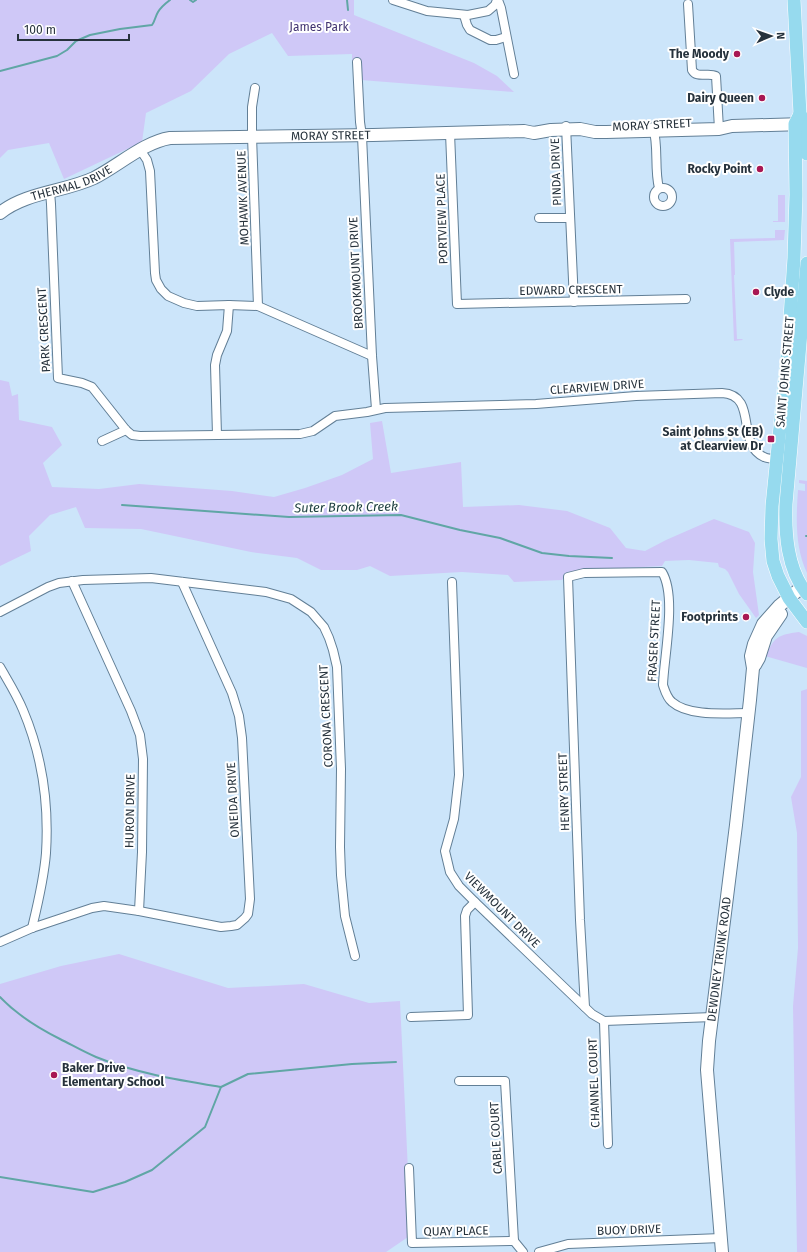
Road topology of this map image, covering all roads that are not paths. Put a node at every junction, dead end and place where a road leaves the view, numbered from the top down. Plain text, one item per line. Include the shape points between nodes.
1 (393, 0) edge
2 (497, 0) edge
3 (794, 0) edge
4 (688, 4) dead end
5 (464, 14) junction
6 (506, 37) junction
7 (357, 62) dead end
8 (514, 74) dead end
9 (255, 88) dead end
10 (802, 122) edge
11 (719, 125) junction
12 (566, 128) junction
13 (653, 129) junction
14 (450, 134) junction
15 (252, 136) junction
16 (362, 136) junction
17 (141, 151) junction
18 (807, 154) edge
19 (659, 188) dead end
20 (50, 192) junction
21 (0, 213) edge
22 (539, 218) dead end
23 (570, 218) junction
24 (807, 263) edge
25 (686, 299) dead end
26 (574, 302) junction
27 (457, 304) joint
28 (229, 305) junction
29 (258, 306) junction
30 (798, 353) edge
31 (372, 356) junction
32 (376, 409) junction
33 (126, 430) junction
34 (217, 435) junction
35 (102, 441) dead end
36 (777, 459) junction
37 (568, 577) joint
38 (72, 581) junction
39 (182, 582) junction
40 (452, 582) dead end
41 (805, 591) edge
42 (791, 600) junction
43 (0, 612) edge
44 (807, 616) edge
45 (807, 622) edge
46 (0, 668) edge
47 (749, 713) junction
48 (475, 902) junction
49 (139, 910) junction
50 (32, 928) junction
51 (0, 942) edge
52 (355, 956) dead end
53 (585, 1007) junction
54 (713, 1017) junction
55 (411, 1018) dead end
56 (604, 1021) junction
57 (459, 1081) dead end
58 (608, 1144) dead end
59 (409, 1168) dead end
60 (721, 1238) junction
61 (514, 1241) junction
62 (523, 1252) edge
63 (539, 1252) edge
64 (722, 1252) edge

1 - 5 street via 422,10
2 - 5 street via 488,11
2 - 6 street
3 - 10 main road, SAINT JOHNS STREET
4 - 11 street via 692,70 697,75 716,76
5 - 6 street via 470,30 490,40
6 - 8 street
7 - 16 street, BROOKMOUNT DRIVE
9 - 15 street, MOHAWK AVENUE
10 - 11 street, MORAY STREET
10 - 18 main road, SAINT JOHNS STREET
10 - 30 main road, SAINT JOHNS STREET via 795,226
11 - 13 street, MORAY STREET
12 - 13 street, MORAY STREET via 595,132
12 - 14 street, MORAY STREET via 534,133 524,131
12 - 23 street, PINDA DRIVE
13 - 19 street via 656,138
14 - 16 street, MORAY STREET
14 - 27 street, PORTVIEW PLACE
15 - 16 street, MORAY STREET
15 - 17 street, MORAY STREET via 170,138 157,141
15 - 29 street, MOHAWK AVENUE
16 - 31 street, BROOKMOUNT DRIVE
17 - 20 street, THERMAL DRIVE via 96,177
17 - 28 street via 150,171 154,265 158,285 172,298 184,303
20 - 21 street, THERMAL DRIVE via 16,204
20 - 33 street, PARK CRESCENT via 58,378 92,387
22 - 23 street, PINDA DRIVE
23 - 26 street, PINDA DRIVE
24 - 30 main road, SAINT JOHNS STREET
25 - 26 street, EDWARD CRESCENT
26 - 27 street, EDWARD CRESCENT
28 - 29 street
28 - 34 street via 227,330 214,365
29 - 31 street
30 - 36 main road, SAINT JOHNS STREET
30 - 41 main road, SAINT JOHNS STREET via 786,530 790,555
31 - 32 street, BROOKMOUNT DRIVE
32 - 34 street via 335,416 317,429 305,433
32 - 36 street, CLEARVIEW DRIVE via 727,393 736,396 741,402 750,439 758,453 765,458
33 - 34 street via 132,435 140,436
33 - 35 street
36 - 42 main road, SAINT JOHNS STREET via 771,523 773,561
37 - 47 street, FRASER STREET via 584,573 662,572 666,578 668,591 663,685 665,692 671,701 687,710
37 - 53 street, HENRY STREET
38 - 39 street, CORONA CRESCENT via 151,578
38 - 43 street, CORONA CRESCENT via 48,587
38 - 49 street, HURON DRIVE via 140,735 143,758
39 - 49 street, ONEIDA DRIVE via 232,692 239,716 249,908 242,922 227,927
39 - 52 street, CORONA CRESCENT via 266,592 284,597 311,612 324,627 337,667 342,769 341,875 345,916
40 - 48 street, VIEWMOUNT DRIVE via 459,775 454,819 444,851 450,872 459,886
41 - 42 street, DEWDNEY TRUNK ROAD
42 - 44 main road
42 - 45 main road, SAINT JOHNS STREET
42 - 47 street, DEWDNEY TRUNK ROAD via 766,636 753,668
46 - 50 street via 17,696 29,724 43,783 47,826 46,854
47 - 54 street, DEWDNEY TRUNK ROAD
48 - 53 street, VIEWMOUNT DRIVE
48 - 55 street via 465,916 468,1015
49 - 50 street via 104,906 92,908
50 - 51 street
53 - 56 street, VIEWMOUNT DRIVE
54 - 56 street
54 - 60 street, DEWDNEY TRUNK ROAD via 707,1070
56 - 58 street, CHANNEL COURT
57 - 61 street, CABLE COURT via 505,1081
59 - 61 street, QUAY PLACE via 412,1244
60 - 63 street, BUOY DRIVE via 568,1244
60 - 64 street, DEWDNEY TRUNK ROAD
61 - 62 street

